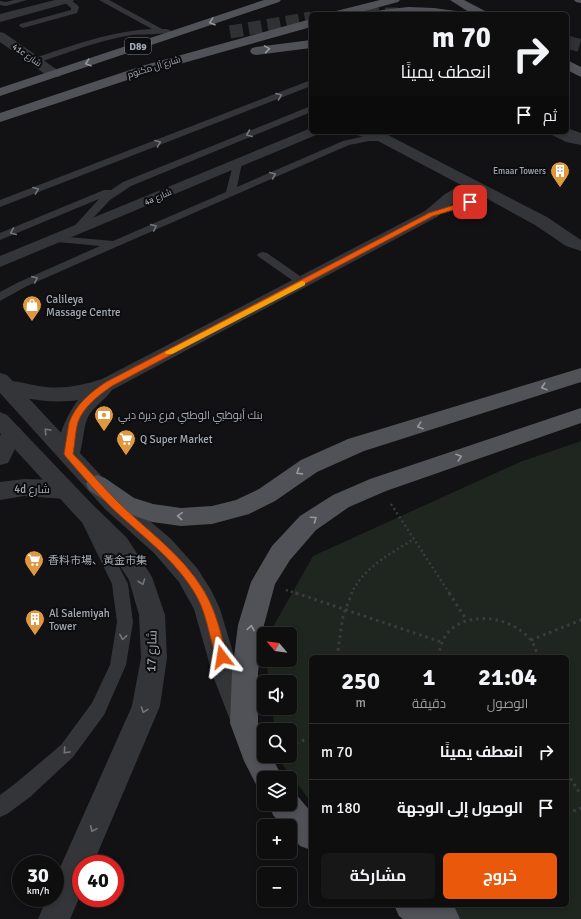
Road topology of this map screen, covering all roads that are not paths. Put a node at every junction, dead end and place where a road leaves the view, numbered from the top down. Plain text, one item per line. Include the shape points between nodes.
1 (23, 0) edge
2 (66, 0) edge
3 (105, 0) edge
4 (266, 0) edge
5 (275, 0) edge
6 (394, 0) edge
7 (456, 0) edge
8 (0, 3) edge
9 (348, 12) edge
10 (397, 12) edge
11 (434, 12) edge
12 (477, 12) edge
13 (239, 13) junction
14 (0, 18) edge
15 (309, 24) edge
16 (23, 26) dead end
17 (309, 30) edge
18 (167, 31) junction
19 (186, 31) junction
20 (271, 34) junction
21 (200, 39) dead end
22 (2, 40) edge
23 (309, 44) edge
24 (35, 61) junction
25 (569, 65) edge
26 (581, 72) edge
27 (54, 74) junction
28 (309, 84) edge
29 (0, 92) edge
30 (0, 103) edge
31 (309, 110) edge
32 (0, 120) edge
33 (309, 133) edge
34 (554, 134) edge
35 (569, 134) edge
36 (379, 135) edge
37 (581, 140) edge
38 (237, 163) junction
39 (127, 184) junction
40 (473, 185) junction
41 (230, 193) junction
42 (489, 193) junction
43 (0, 204) edge
44 (431, 214) junction
45 (541, 221) junction
46 (74, 232) junction
47 (581, 236) edge
48 (0, 237) edge
49 (57, 239) junction
50 (114, 244) junction
51 (581, 246) edge
52 (263, 255) dead end
53 (1, 262) edge
54 (303, 283) junction
55 (0, 297) edge
56 (581, 375) edge
57 (3, 384) edge
58 (109, 384) junction
59 (581, 415) edge
60 (6, 427) edge
61 (69, 454) junction
62 (0, 457) edge
63 (97, 484) junction
64 (0, 491) edge
65 (74, 499) junction
66 (244, 723) junction
67 (264, 771) edge
68 (0, 807) edge
69 (290, 811) edge
70 (309, 833) edge
71 (414, 907) edge
72 (54, 919) edge
73 (444, 919) edge

1 - 8 lane
2 - 14 street
2 - 16 lane via 75,7 74,11
3 - 18 lane via 154,28
4 - 13 main road
5 - 13 main road, D89
6 - 9 main road
7 - 12 main road
10 - 11 main road
13 -> 19 main road, D89
15 - 20 main road, شارع آل مكتوم / D89
17 - 20 main road
18 - 19 lane
18 - 24 lane via 122,34
19 -> 27 main road, D89
20 - 32 main road, شارع آل مكتوم / D89 via 150,68
21 - 30 main road via 158,50
22 - 24 street, 41c شارع
32 -> 23 main road via 42,112 200,63 246,52
24 - 27 street, 41c شارع
25 - 26 main road
27 - 29 main road, D89
43 -> 28 lane
31 -> 39 lane
33 - 38 street, 4a شارع
34 - 37 lane via 568,140
35 - 37 street
36 - 40 street
41 -> 36 lane via 346,143
38 - 41 lane
38 - 46 street, 4a شارع
39 - 46 lane via 106,198
39 -> 48 lane
40 - 42 street
40 - 44 street via 451,197
50 -> 41 lane
42 - 44 street via 464,205
42 - 45 street
44 - 54 street
45 - 47 street
45 - 51 street
46 - 49 street, 4a شارع
49 - 50 lane
49 - 53 street, 4a شارع
55 -> 50 lane
52 - 54 lane
54 - 58 street
56 -> 63 main road via 356,445 309,466 267,496 241,508 212,515 181,517 152,513 126,504
57 - 58 street via 46,396 89,391
61 -> 57 street
58 - 61 street via 82,408 74,422
66 -> 59 main road via 245,672 251,625 263,582 281,553 308,524 341,501 378,485
60 - 62 street
60 - 65 street, شارع 17
61 - 63 street
63 - 66 street via 132,522 172,556 188,574 201,595 212,618 225,670
64 - 65 street, 4d شارع via 39,487
65 -> 68 lane via 120,584 125,622 118,665 98,709 67,751 24,790
65 -> 72 street, شارع 17 via 119,545 140,577 152,615 154,658 146,706
66 - 67 main road
69 - 70 main road
71 - 73 main road

